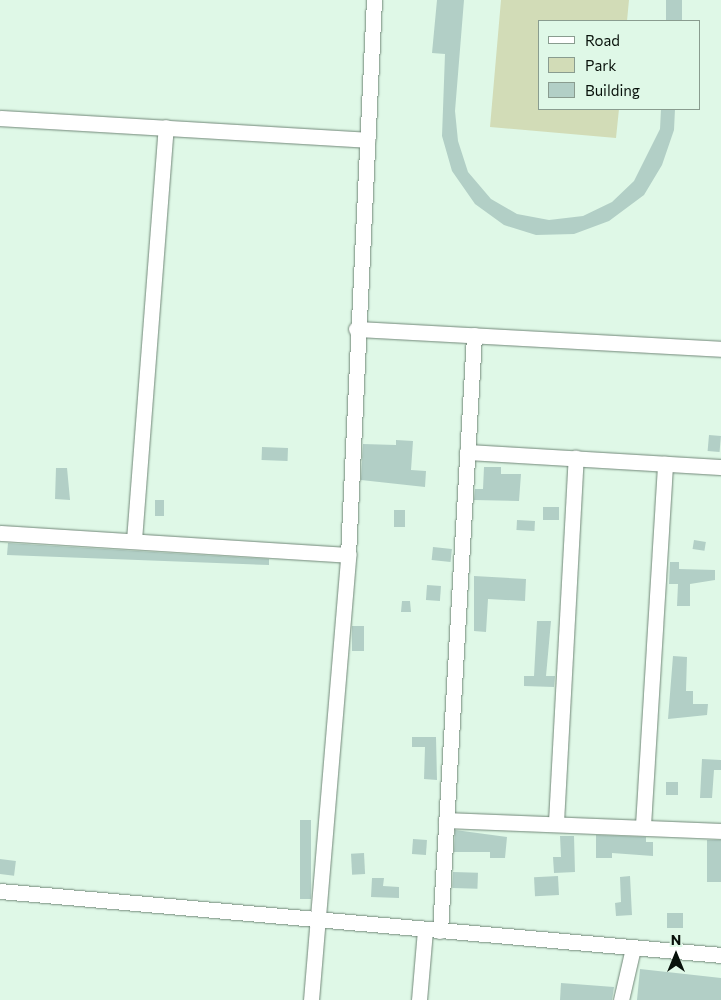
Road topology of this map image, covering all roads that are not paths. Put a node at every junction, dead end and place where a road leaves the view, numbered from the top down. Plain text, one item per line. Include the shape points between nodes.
1 (374, 0) edge
2 (0, 118) edge
3 (166, 127) junction
4 (366, 140) junction
5 (356, 329) junction
6 (474, 335) junction
7 (721, 349) edge
8 (467, 452) junction
9 (576, 458) junction
10 (665, 464) junction
11 (721, 467) edge
12 (0, 533) edge
13 (134, 540) junction
14 (348, 555) junction
15 (446, 820) junction
16 (556, 822) junction
17 (643, 826) junction
18 (721, 830) edge
19 (0, 891) edge
20 (320, 921) junction
21 (432, 931) junction
22 (633, 948) junction
23 (721, 956) edge
24 (311, 1000) edge
25 (419, 1000) edge
26 (621, 1000) edge

1 - 4 street
2 - 3 street
3 - 4 street
3 - 13 street
4 - 5 street
5 - 6 street
5 - 14 street
6 - 7 street
6 - 8 street
8 - 9 street
8 - 15 street
9 - 10 street
9 - 16 street
10 - 11 street
10 - 17 street
12 - 13 street
13 - 14 street
14 - 20 street
15 - 16 street
15 - 21 street
16 - 17 street
17 - 18 street
19 - 20 street
20 - 21 street
20 - 24 street
21 - 22 street
21 - 25 street
22 - 23 street
22 - 26 street

